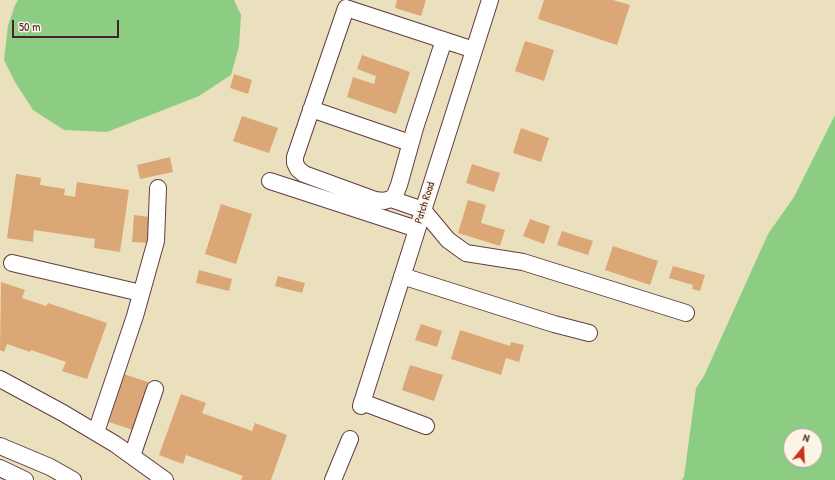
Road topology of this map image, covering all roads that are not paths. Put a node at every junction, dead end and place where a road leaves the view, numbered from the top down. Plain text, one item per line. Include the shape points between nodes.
1 (490, 0) edge
2 (444, 40) junction
3 (474, 50) junction
4 (311, 109) junction
5 (410, 143) junction
6 (270, 181) dead end
7 (158, 188) dead end
8 (392, 199) junction
9 (423, 210) junction
10 (417, 230) junction
11 (12, 263) dead end
12 (402, 276) junction
13 (141, 293) junction
14 (686, 313) dead end
15 (589, 333) dead end
16 (0, 379) edge
17 (155, 389) dead end
18 (426, 426) dead end
19 (96, 432) junction
20 (350, 438) dead end
21 (0, 446) edge
22 (132, 456) junction
23 (0, 468) edge
24 (24, 480) edge
25 (72, 480) edge
26 (165, 480) edge
27 (333, 480) edge

1 - 3 street, Patch Road
2 - 3 street
2 - 4 street via 346,8
2 - 5 street
3 - 9 street, Patch Road
4 - 5 street
4 - 8 street via 295,157 298,169 304,174 375,200
5 - 8 street via 396,195
6 - 10 street
7 - 13 street via 156,241
8 - 9 street
9 - 10 street, Patch Road
9 - 14 street via 448,240 466,253 523,262
10 - 12 street, Patch Road
11 - 13 street
12 - 15 street
12 - 18 street, Patch Road via 362,404
13 - 19 street
16 - 19 street
17 - 22 street
19 - 22 street
20 - 27 street
21 - 25 street via 50,467
22 - 26 street
23 - 24 street

